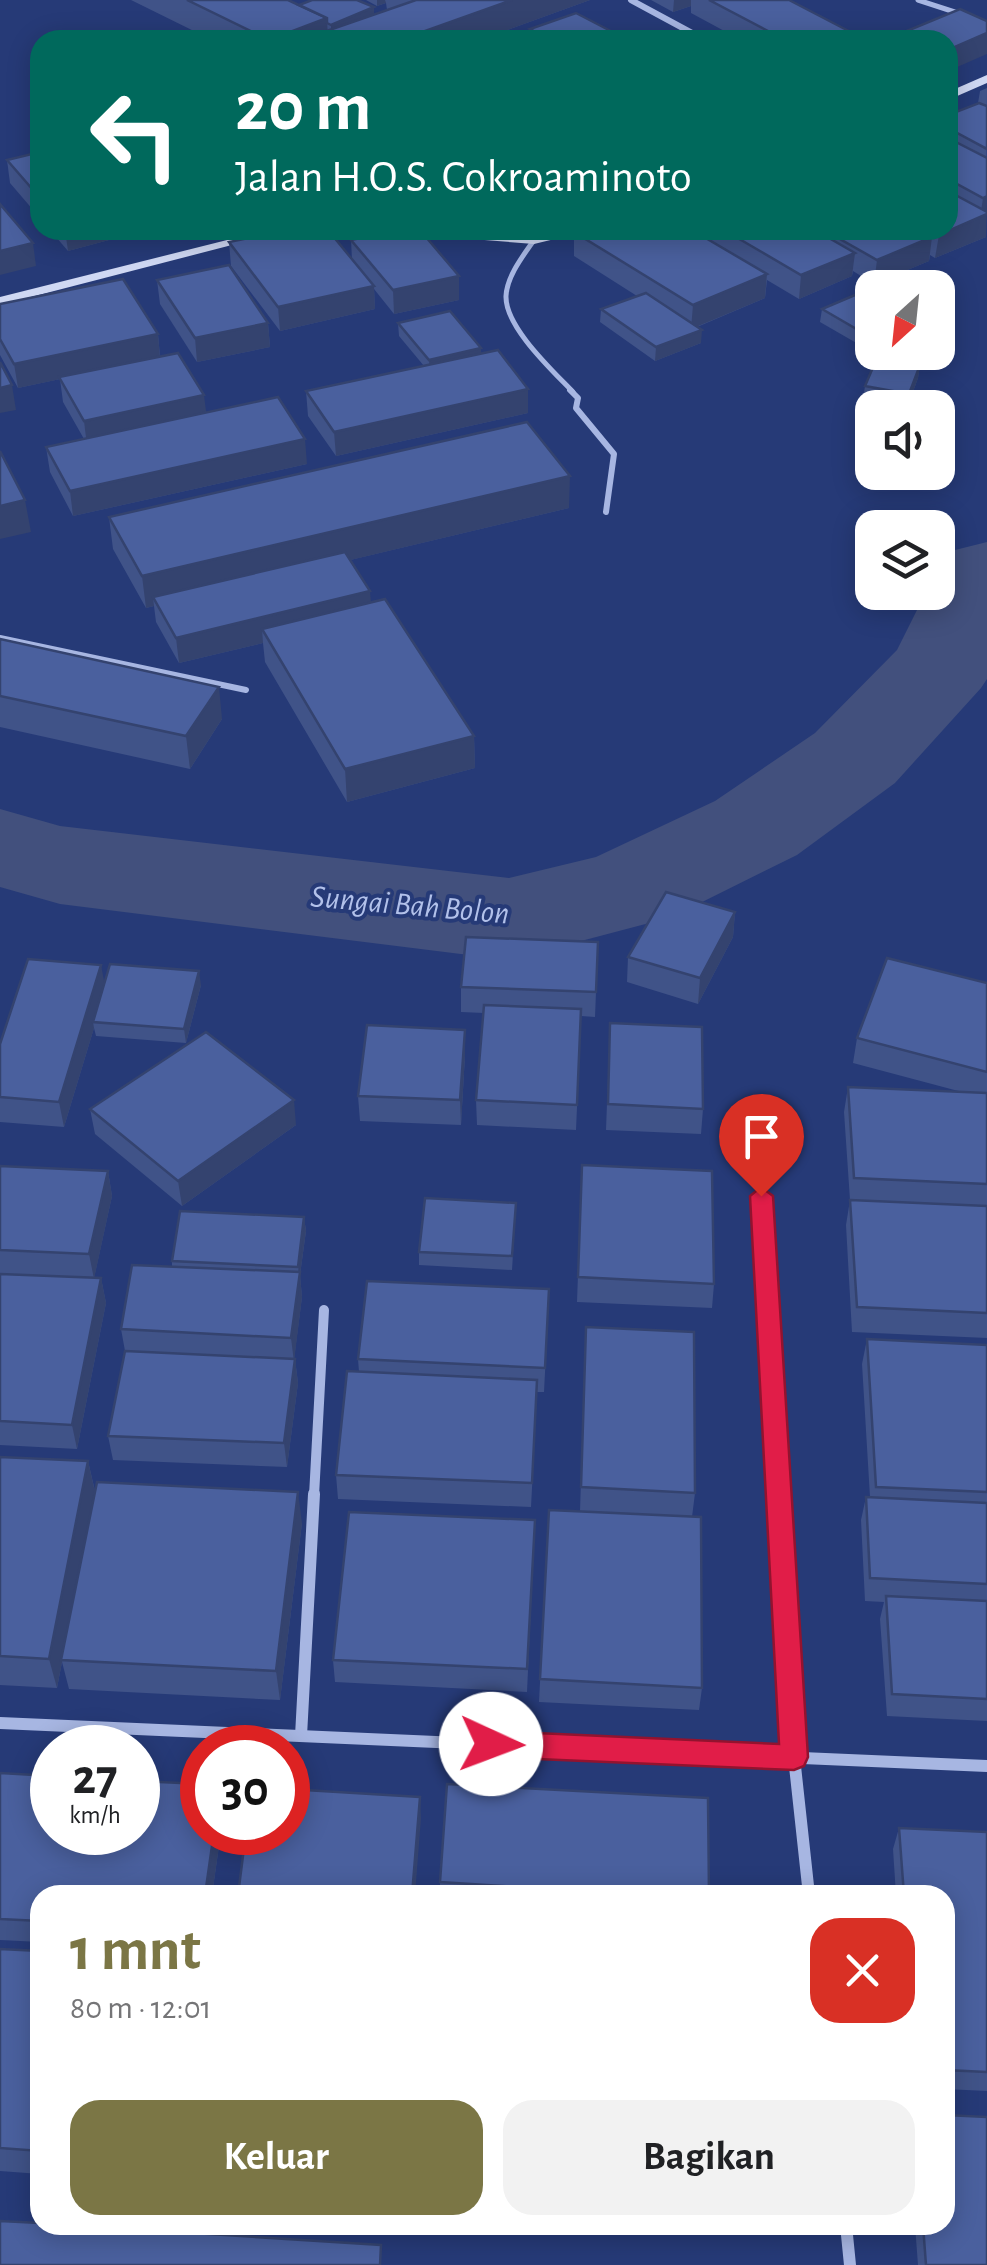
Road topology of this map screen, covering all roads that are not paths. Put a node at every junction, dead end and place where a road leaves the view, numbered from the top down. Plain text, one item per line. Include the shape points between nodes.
1 (632, 0) edge
2 (918, 0) edge
3 (970, 18) edge
4 (687, 30) edge
5 (987, 79) edge
6 (958, 92) edge
7 (242, 240) edge
8 (534, 240) edge
9 (0, 301) edge
10 (606, 512) dead end
11 (0, 638) edge
12 (246, 690) dead end
13 (761, 1196) dead end
14 (324, 1310) dead end
15 (0, 1723) edge
16 (303, 1725) edge
17 (180, 1731) edge
18 (310, 1736) edge
19 (794, 1757) junction
20 (987, 1766) edge
21 (808, 1885) edge
22 (847, 2235) edge
23 (850, 2265) edge

1 - 4 street
2 - 3 lane
5 - 6 street
7 - 9 street
8 - 10 lane via 504,301 510,318 578,398 576,408 614,454
11 - 12 lane
13 - 19 street
14 - 16 street
15 - 17 street
18 - 19 street
19 - 20 street
19 - 21 street
22 - 23 street

